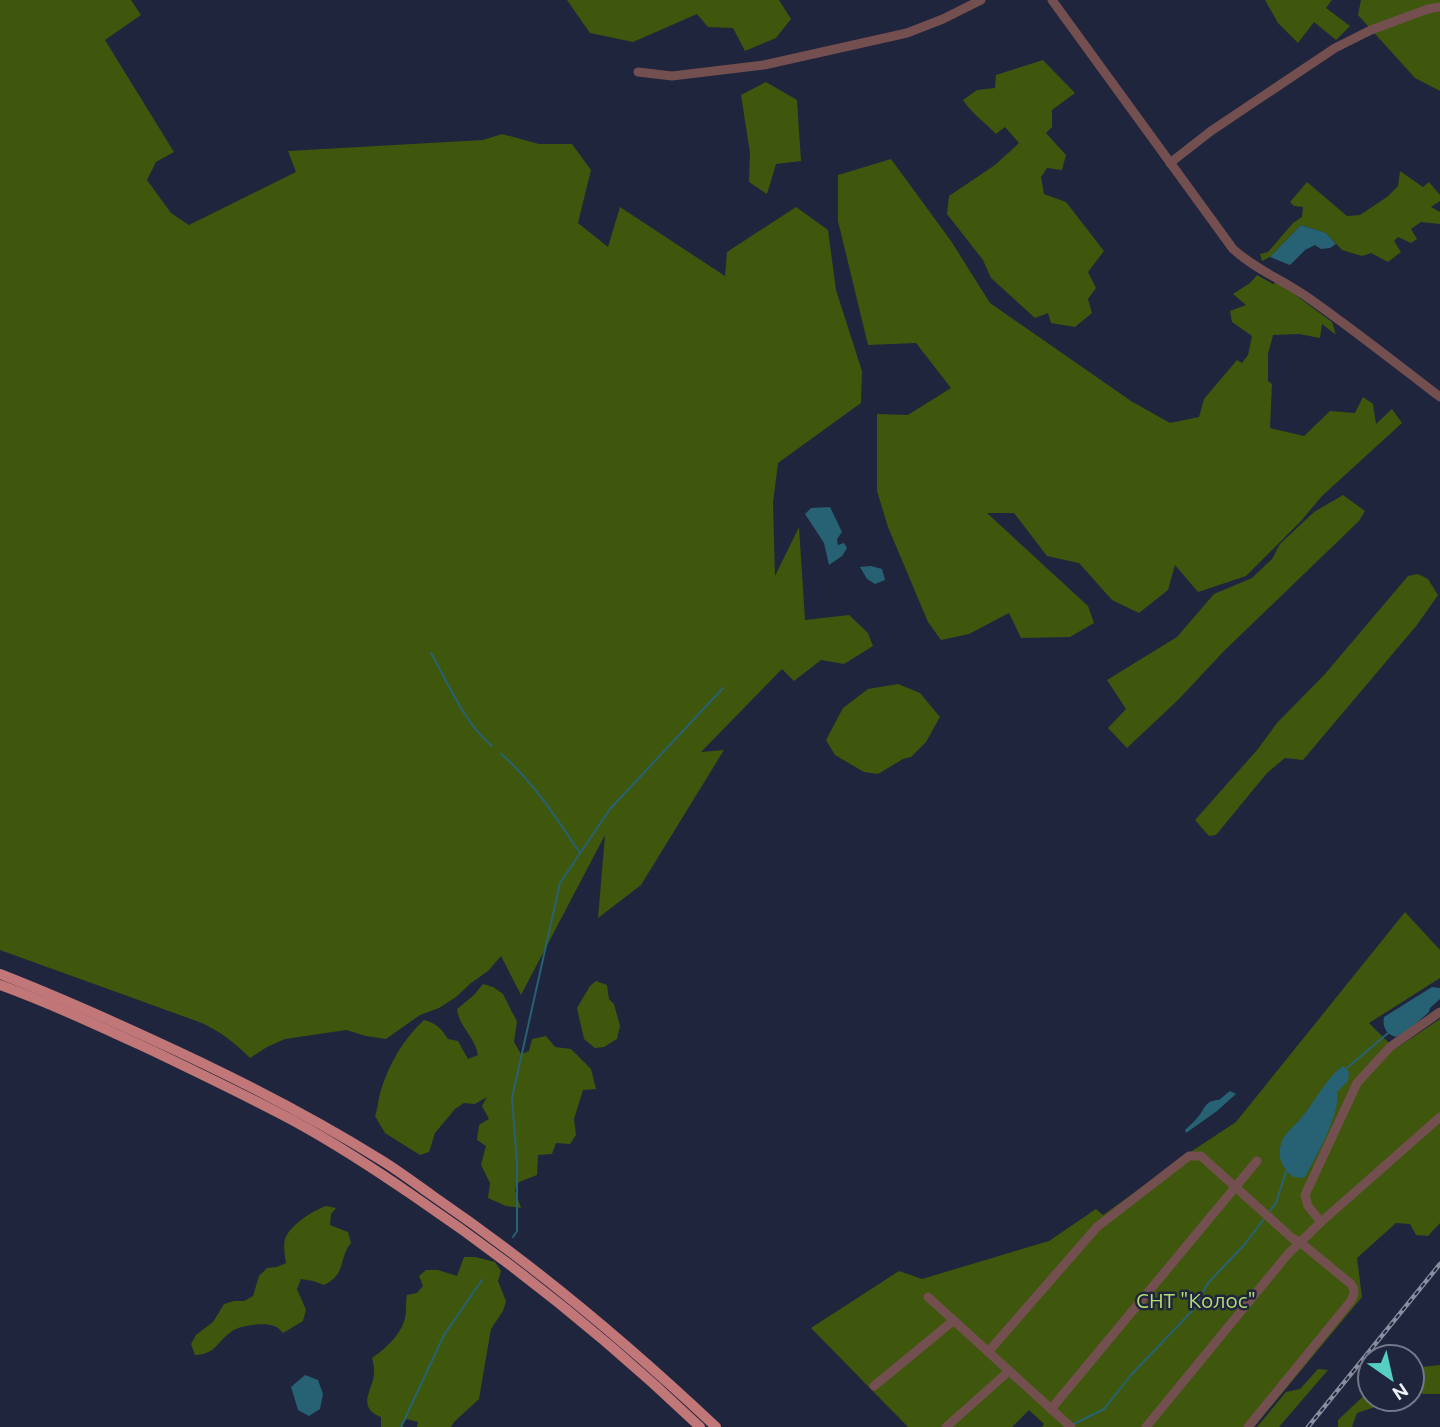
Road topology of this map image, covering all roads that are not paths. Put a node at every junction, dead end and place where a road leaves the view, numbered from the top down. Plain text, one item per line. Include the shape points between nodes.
1 (981, 0) edge
2 (1052, 0) edge
3 (1440, 7) edge
4 (638, 72) dead end
5 (1170, 163) junction
6 (1440, 397) edge
7 (0, 974) edge
8 (0, 985) edge
9 (1440, 1012) edge
10 (1440, 1117) edge
11 (1257, 1161) dead end
12 (1236, 1187) junction
13 (1321, 1222) junction
14 (1301, 1242) junction
15 (928, 1297) dead end
16 (953, 1321) junction
17 (988, 1352) junction
18 (1009, 1371) junction
19 (874, 1386) dead end
20 (1051, 1409) junction
21 (700, 1427) edge
22 (716, 1427) edge
23 (946, 1427) edge
24 (1071, 1427) edge
25 (1146, 1427) edge
26 (1248, 1427) edge

1 - 4 street via 907,33 764,65 672,76
2 - 5 street
3 - 5 street via 1342,44
5 - 6 street via 1244,259 1308,297
7 - 22 main road via 221,1071 382,1161 554,1284
8 - 21 main road via 199,1073 375,1170 548,1293
9 - 13 street via 1390,1047 1357,1083 1305,1195
10 - 13 street
11 - 12 street
12 - 14 street
12 - 17 street via 1200,1156 1189,1156 1097,1227
12 - 20 street
13 - 14 street
14 - 25 street
14 - 26 street via 1351,1284 1354,1294
15 - 16 street
16 - 17 street
16 - 19 street
17 - 18 street
18 - 20 street
18 - 23 street
20 - 24 street

